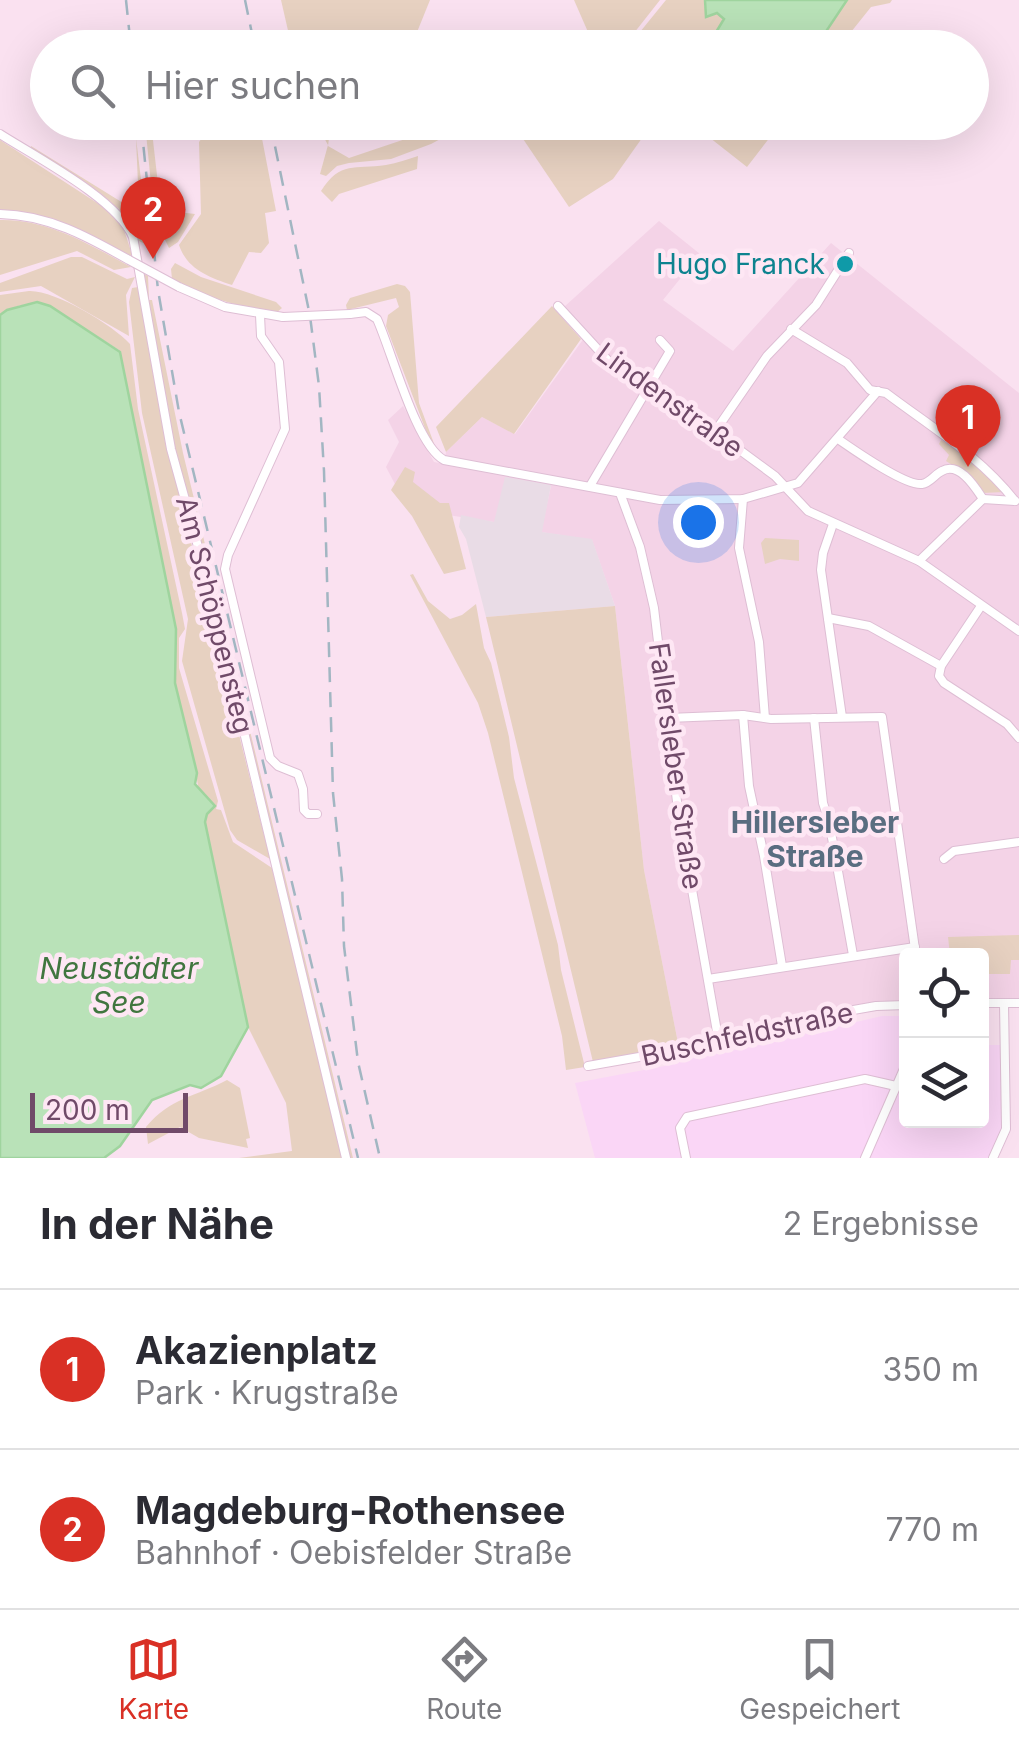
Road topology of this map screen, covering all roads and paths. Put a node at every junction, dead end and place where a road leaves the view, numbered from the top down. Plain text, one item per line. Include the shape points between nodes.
1 (0, 134) edge
2 (0, 214) edge
3 (849, 253) dead end
4 (558, 306) dead end
5 (260, 315) junction
6 (791, 329) junction
7 (660, 340) dead end
8 (650, 386) junction
9 (878, 391) junction
10 (714, 433) junction
11 (838, 439) junction
12 (590, 486) junction
13 (788, 488) junction
14 (620, 493) junction
15 (743, 499) junction
16 (983, 499) junction
17 (1017, 501) edge
18 (833, 524) junction
19 (920, 560) junction
20 (980, 606) junction
21 (828, 618) junction
22 (1019, 631) edge
23 (941, 666) junction
24 (743, 715) junction
25 (842, 717) junction
26 (668, 718) junction
27 (765, 718) junction
28 (814, 718) junction
29 (1019, 738) edge
30 (318, 814) dead end
31 (1019, 842) edge
32 (944, 859) dead end
33 (916, 948) edge
34 (899, 952) edge
35 (854, 956) junction
36 (782, 966) junction
37 (708, 979) junction
38 (1004, 1003) junction
39 (1019, 1003) edge
40 (989, 1004) edge
41 (899, 1005) edge
42 (719, 1042) junction
43 (588, 1066) dead end
44 (899, 1079) edge
45 (896, 1086) junction
46 (346, 1158) edge
47 (686, 1158) edge
48 (867, 1158) edge
49 (993, 1158) edge

1 - 46 street, Am Schöppensteg via 108,205 133,237 171,448
2 - 5 street, bridge via 59,224 179,287
3 - 6 street via 809,315
4 - 8 street, Lindenstraße via 614,367
5 - 12 street, bridge via 366,312 377,319 433,454
5 - 30 street via 261,336 279,360 285,429 225,569 270,758 298,774 304,812
6 - 9 street
6 - 10 street
7 - 8 street via 670,352
8 - 10 street, Lindenstraße
8 - 12 street
9 - 11 street
9 - 17 street via 986,466
10 - 13 street, Lindenstraße
11 - 13 street
11 - 16 street via 918,483 945,468 955,470
12 - 14 street
13 - 15 street
13 - 18 street, Lindenstraße via 808,511
14 - 15 street
14 - 26 street, Fallersleber Straße via 652,594
15 - 27 street via 739,544 759,642
16 - 17 street
16 - 19 street
18 - 19 street, Lindenstraße
18 - 21 street via 821,564
19 - 20 street, Lindenstraße
20 - 22 street, Lindenstraße
20 - 23 street
21 - 23 street via 869,626
21 - 25 street
23 - 29 street via 942,682
24 - 26 street
24 - 27 street
24 - 36 street
25 - 28 street
25 - 33 street via 884,720
26 - 37 street, Fallersleber Straße
27 - 28 street
28 - 35 street via 822,803
31 - 32 street via 954,851
34 - 35 street
35 - 36 street
36 - 37 street
37 - 42 street, Fallersleber Straße
38 - 39 street
38 - 40 street
38 - 49 street via 1006,1128
41 - 42 street, Buschfeldstraße via 780,1023
42 - 43 street, Buschfeldstraße
44 - 45 street
45 - 47 street via 865,1080 688,1117 680,1126
45 - 48 street

